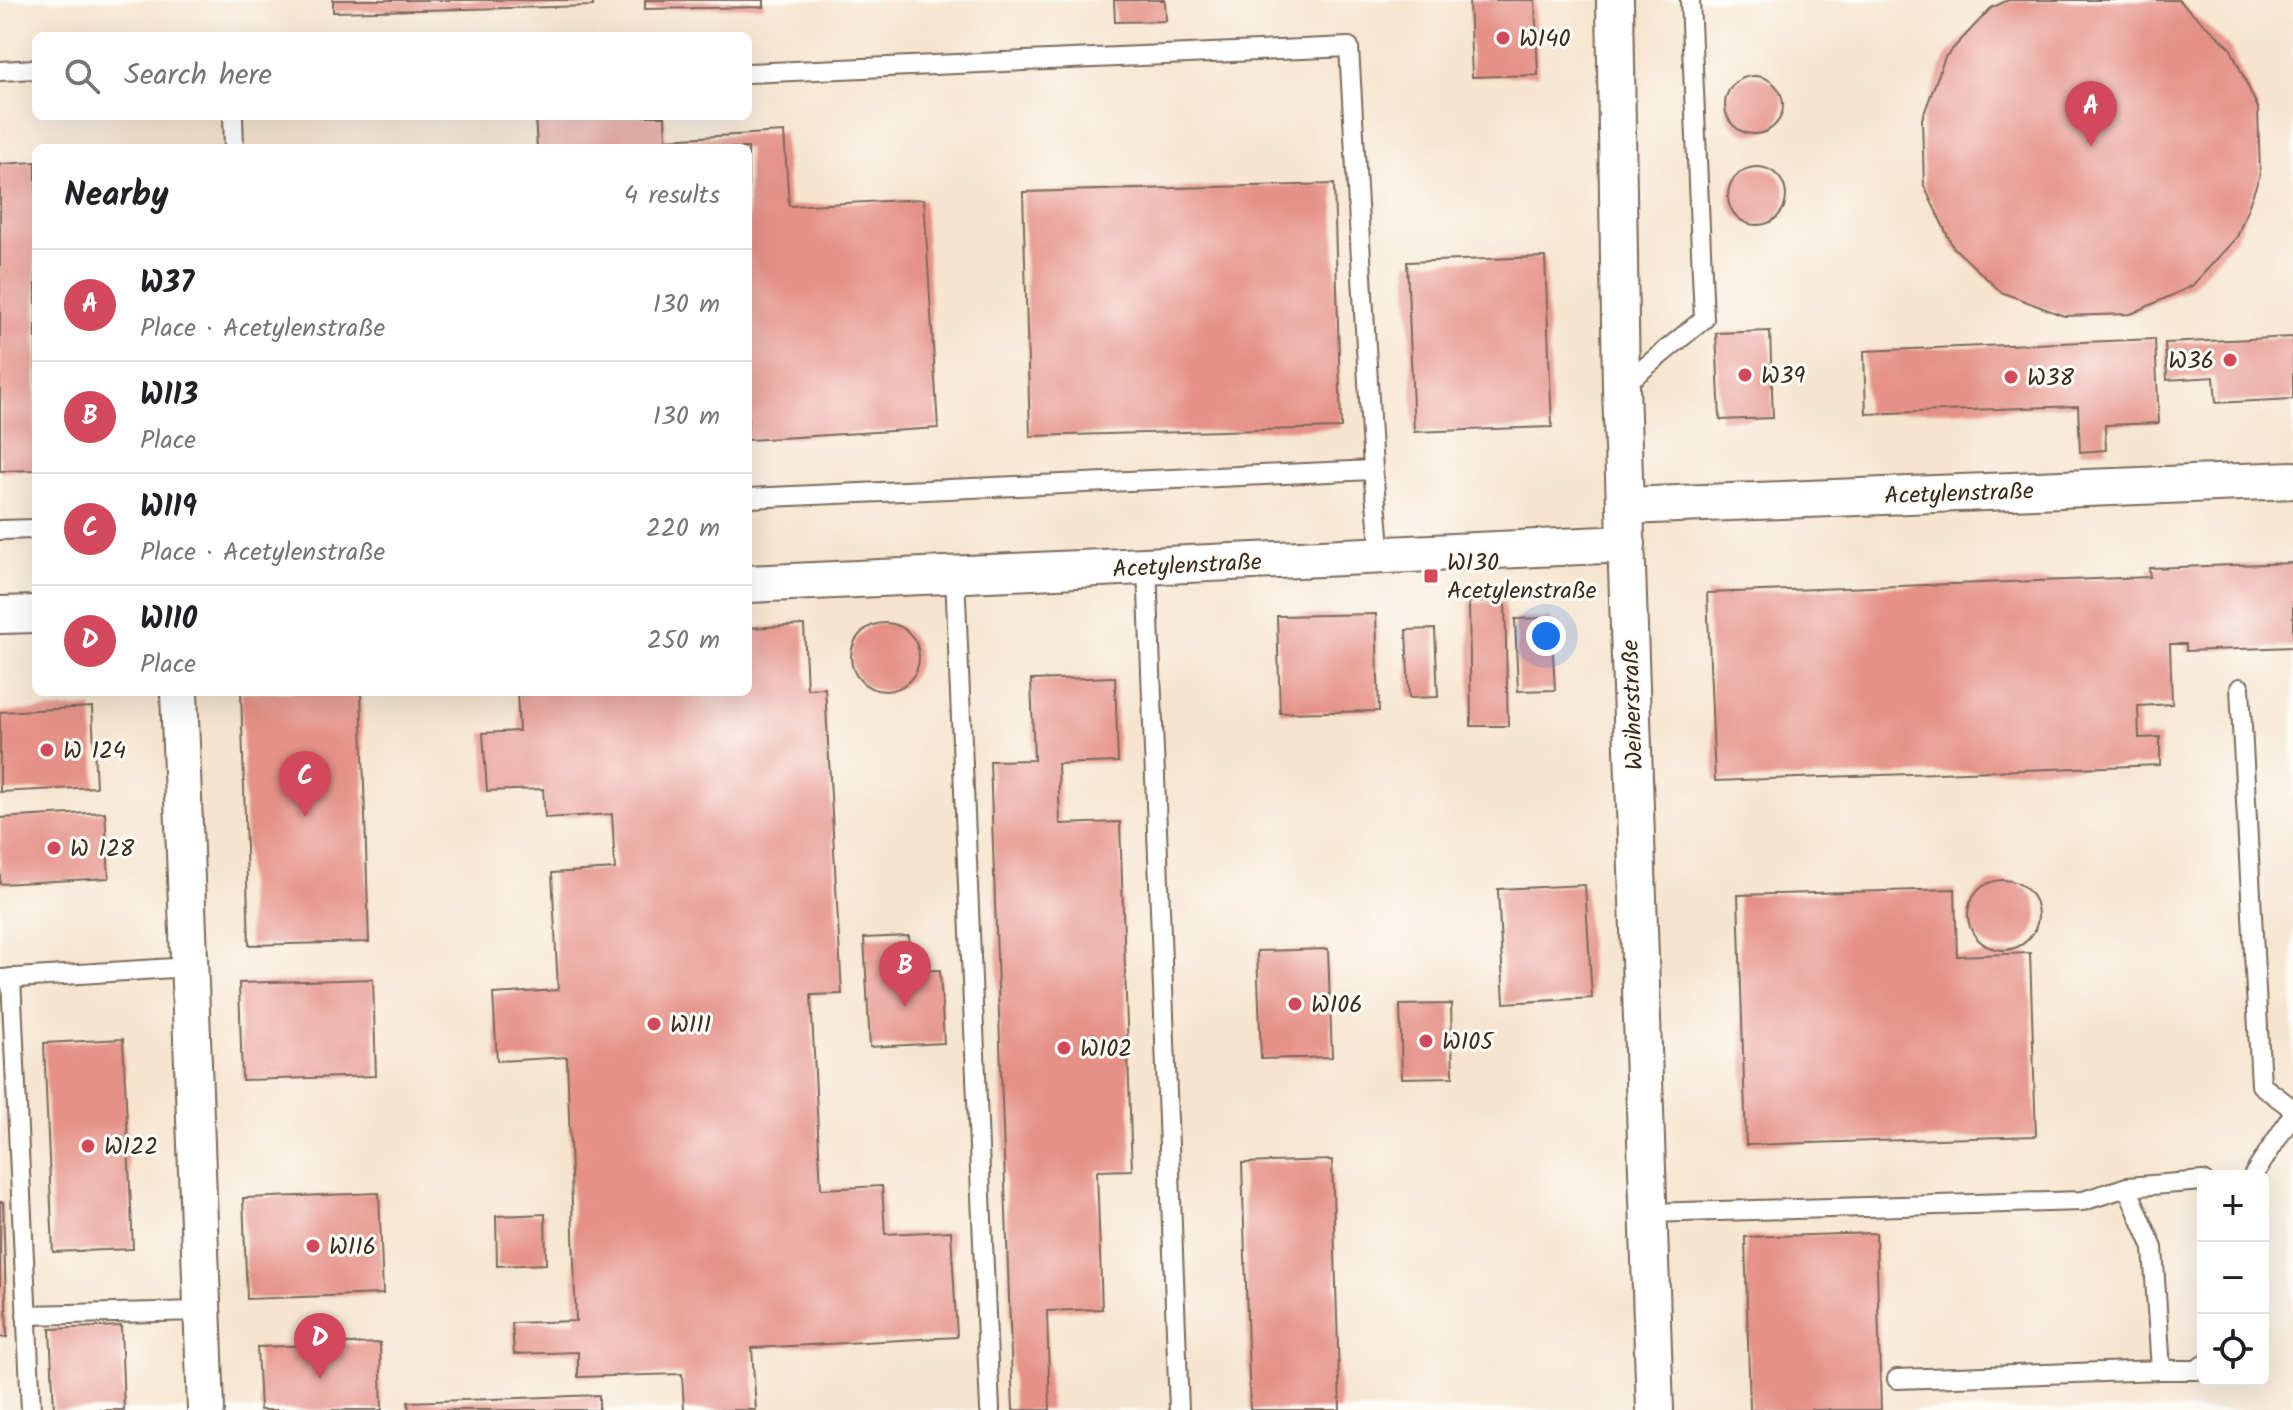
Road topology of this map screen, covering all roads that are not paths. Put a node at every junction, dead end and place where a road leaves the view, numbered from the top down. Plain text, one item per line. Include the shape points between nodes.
1 (1615, 0) edge
2 (1690, 0) edge
3 (32, 69) edge
4 (0, 71) edge
5 (752, 73) edge
6 (233, 120) edge
7 (234, 144) edge
8 (1621, 387) junction
9 (1373, 470) junction
10 (2293, 480) edge
11 (752, 498) edge
12 (1626, 506) junction
13 (32, 529) edge
14 (0, 530) edge
15 (1627, 544) junction
16 (1381, 556) junction
17 (1147, 566) junction
18 (955, 575) junction
19 (752, 584) edge
20 (32, 614) edge
21 (0, 615) edge
22 (2240, 688) dead end
23 (179, 696) edge
24 (189, 967) junction
25 (6, 978) edge
26 (2293, 1112) edge
27 (2257, 1170) edge
28 (2197, 1181) edge
29 (2127, 1187) junction
30 (1647, 1213) junction
31 (202, 1311) junction
32 (26, 1315) junction
33 (2161, 1370) junction
34 (2197, 1370) edge
35 (1897, 1379) dead end
36 (31, 1410) edge
37 (206, 1410) edge
38 (990, 1410) edge
39 (1179, 1410) edge
40 (1655, 1410) edge

1 - 8 street, Weiherstraße
2 - 8 lane via 1704,319
3 - 4 lane
5 - 9 lane via 1349,47
6 - 7 lane
8 - 12 street, Weiherstraße
9 - 11 lane
9 - 16 lane
10 - 12 street, Acetylenstraße
12 - 15 street, Weiherstraße
13 - 14 lane
15 - 16 street, Acetylenstraße
15 - 30 street, Weiherstraße
16 - 17 street, Acetylenstraße
17 - 18 street, Acetylenstraße
17 - 39 lane
18 - 19 street, Acetylenstraße
18 - 38 lane
20 - 21 street
22 - 26 lane via 2261,1085
23 - 24 street
24 - 25 lane
24 - 31 street
25 - 32 lane
26 - 27 lane
28 - 29 lane
29 - 30 lane via 2083,1201
29 - 33 lane via 2153,1248
30 - 40 street, Weiherstraße
31 - 32 lane
31 - 37 street
32 - 36 lane
33 - 34 lane
33 - 35 lane

